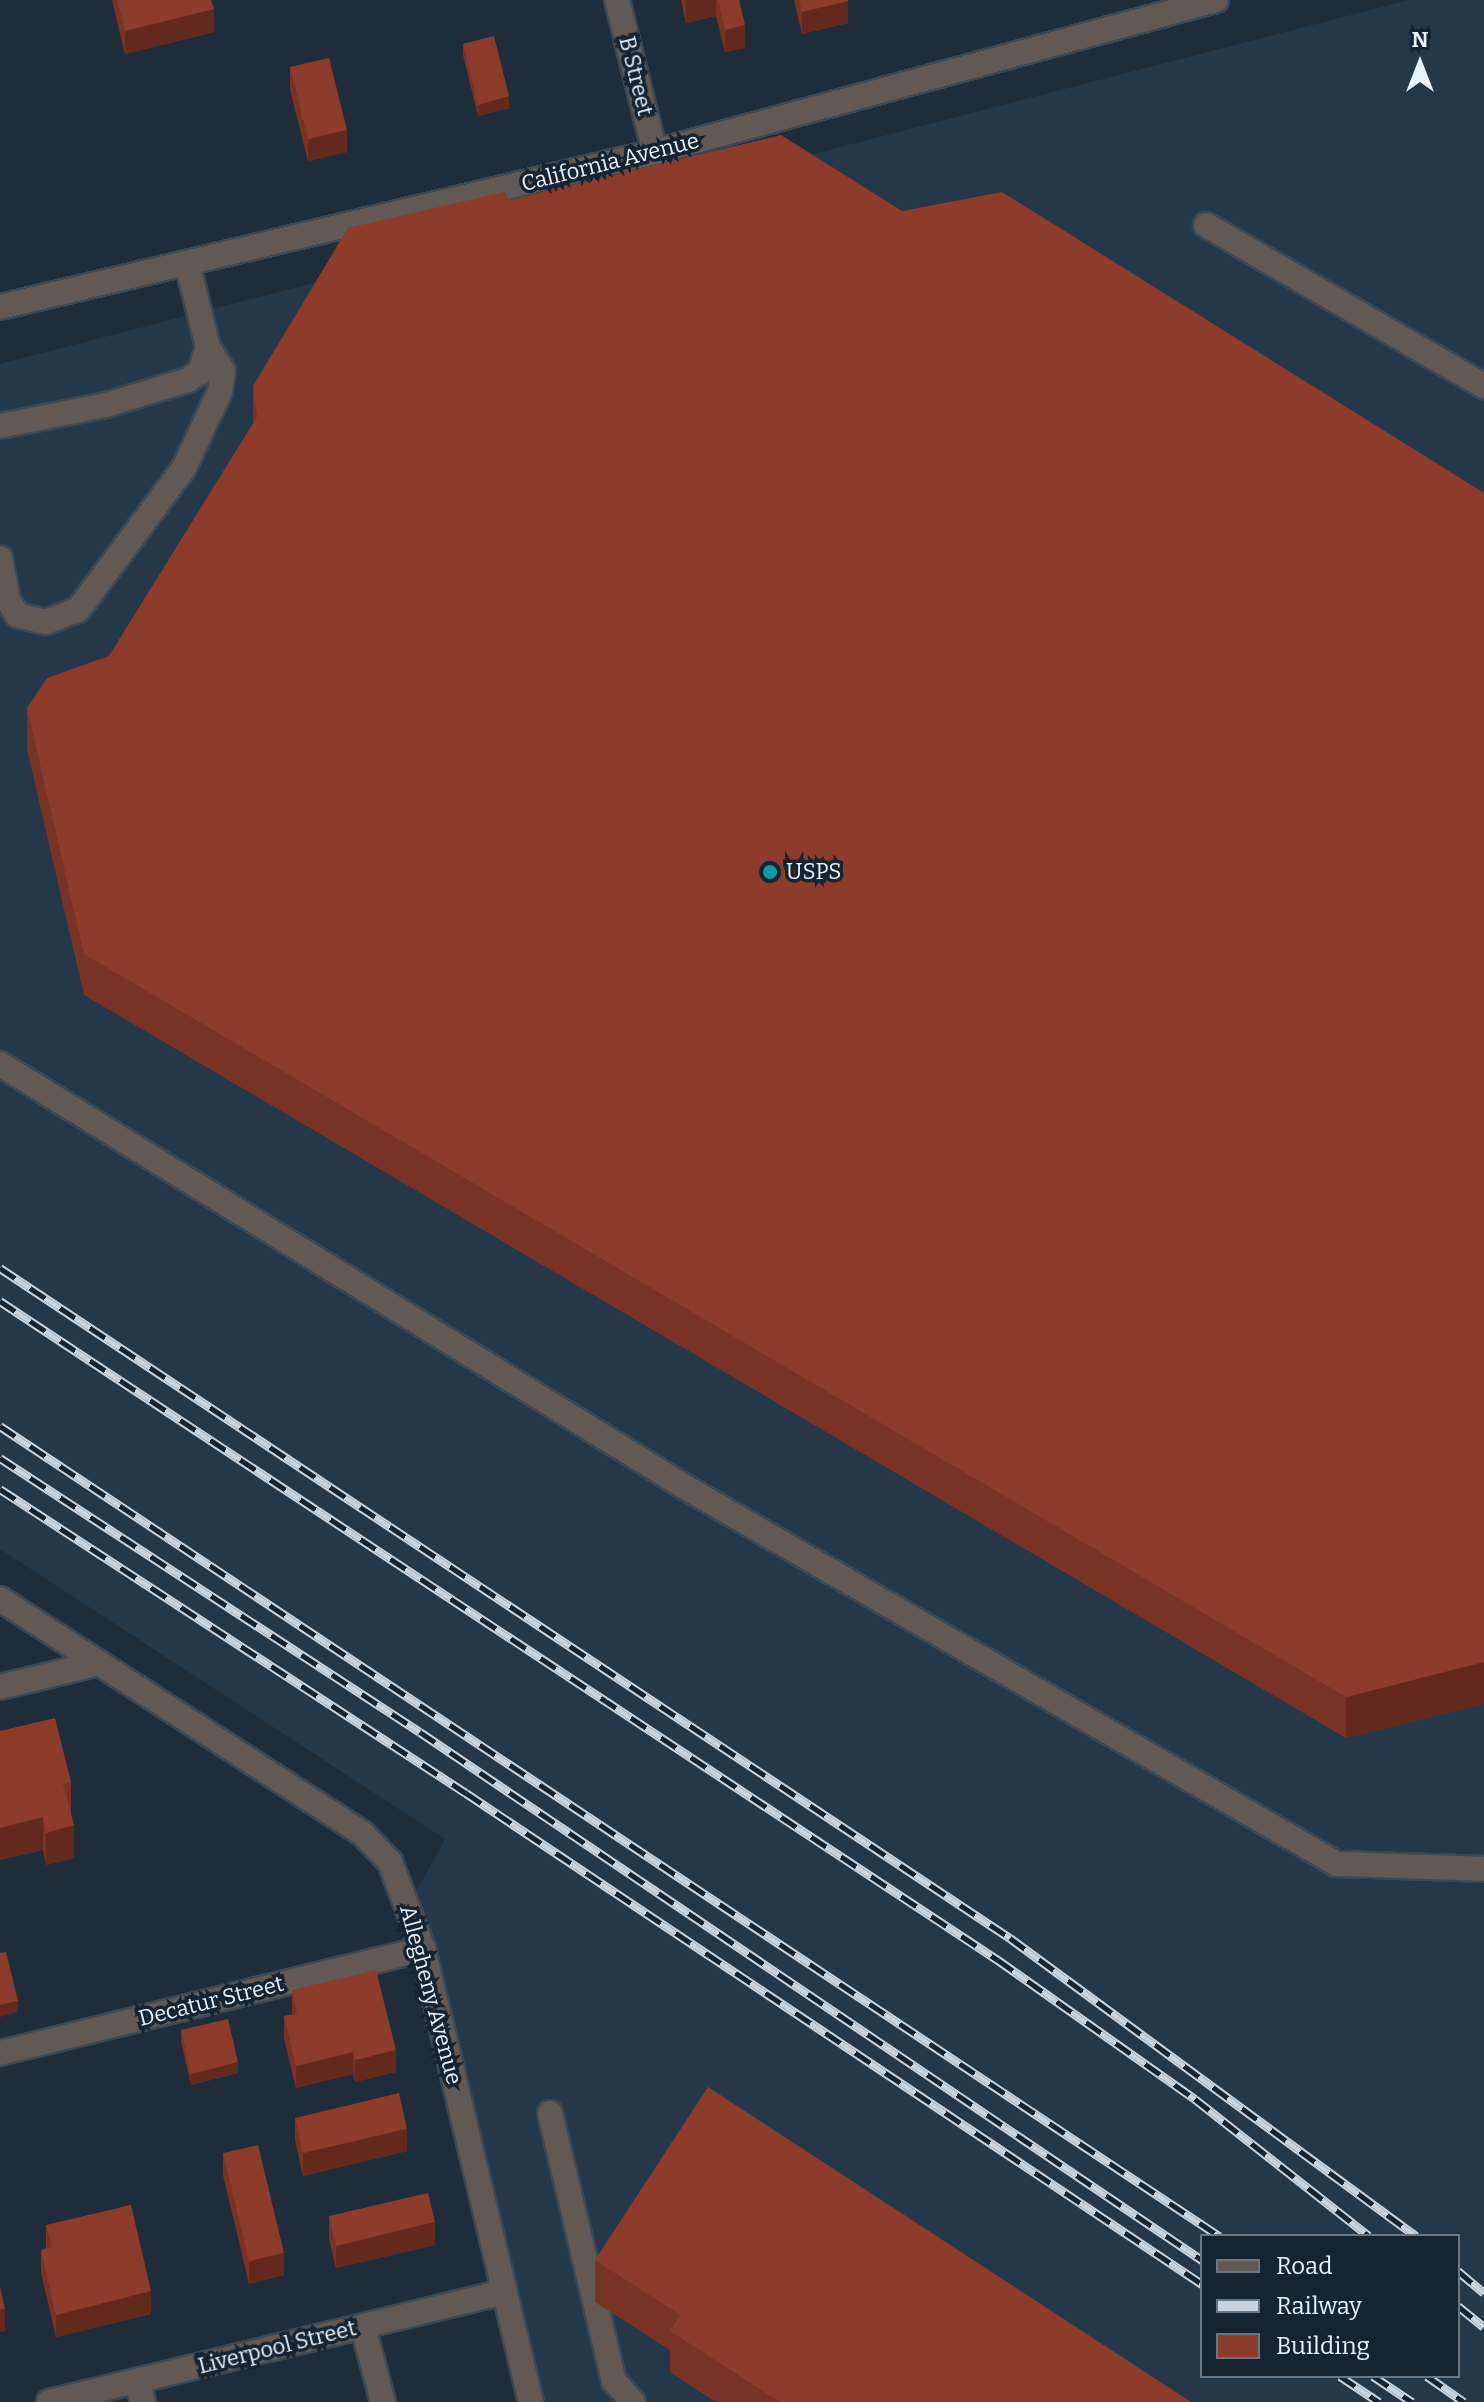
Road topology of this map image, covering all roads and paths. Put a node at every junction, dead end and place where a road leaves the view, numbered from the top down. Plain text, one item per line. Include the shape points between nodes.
1 (617, 0) edge
2 (1216, 0) edge
3 (655, 152) junction
4 (1206, 225) dead end
5 (187, 263) junction
6 (0, 307) edge
7 (208, 347) junction
8 (1484, 386) edge
9 (0, 426) edge
10 (0, 558) edge
11 (0, 1064) edge
12 (0, 1599) edge
13 (99, 1663) junction
14 (0, 1687) edge
15 (1484, 1869) edge
16 (423, 1949) junction
17 (0, 2053) edge
18 (550, 2113) dead end
19 (504, 2292) junction
20 (363, 2327) junction
21 (140, 2392) edge
22 (49, 2402) edge
23 (383, 2402) edge
24 (531, 2402) edge
25 (633, 2402) edge

1 - 3 street, B Street
2 - 3 street, California Avenue
3 - 5 street, California Avenue
4 - 8 street
5 - 6 street, California Avenue
5 - 7 street
7 - 9 street via 200,372 188,380 106,405
7 - 10 street via 223,371 220,391 184,468 78,610 46,622 17,615 8,600
11 - 15 street via 685,1487 1337,1864
12 - 13 street, Allegheny Avenue
13 - 14 street
13 - 16 street, Allegheny Avenue via 363,1834 390,1862
16 - 17 street, Decatur Street
16 - 19 street, Allegheny Avenue
18 - 25 street via 614,2381
19 - 20 street, Liverpool Street
19 - 24 street, Allegheny Avenue
20 - 21 street, Liverpool Street
20 - 23 street
21 - 22 street, Liverpool Street

